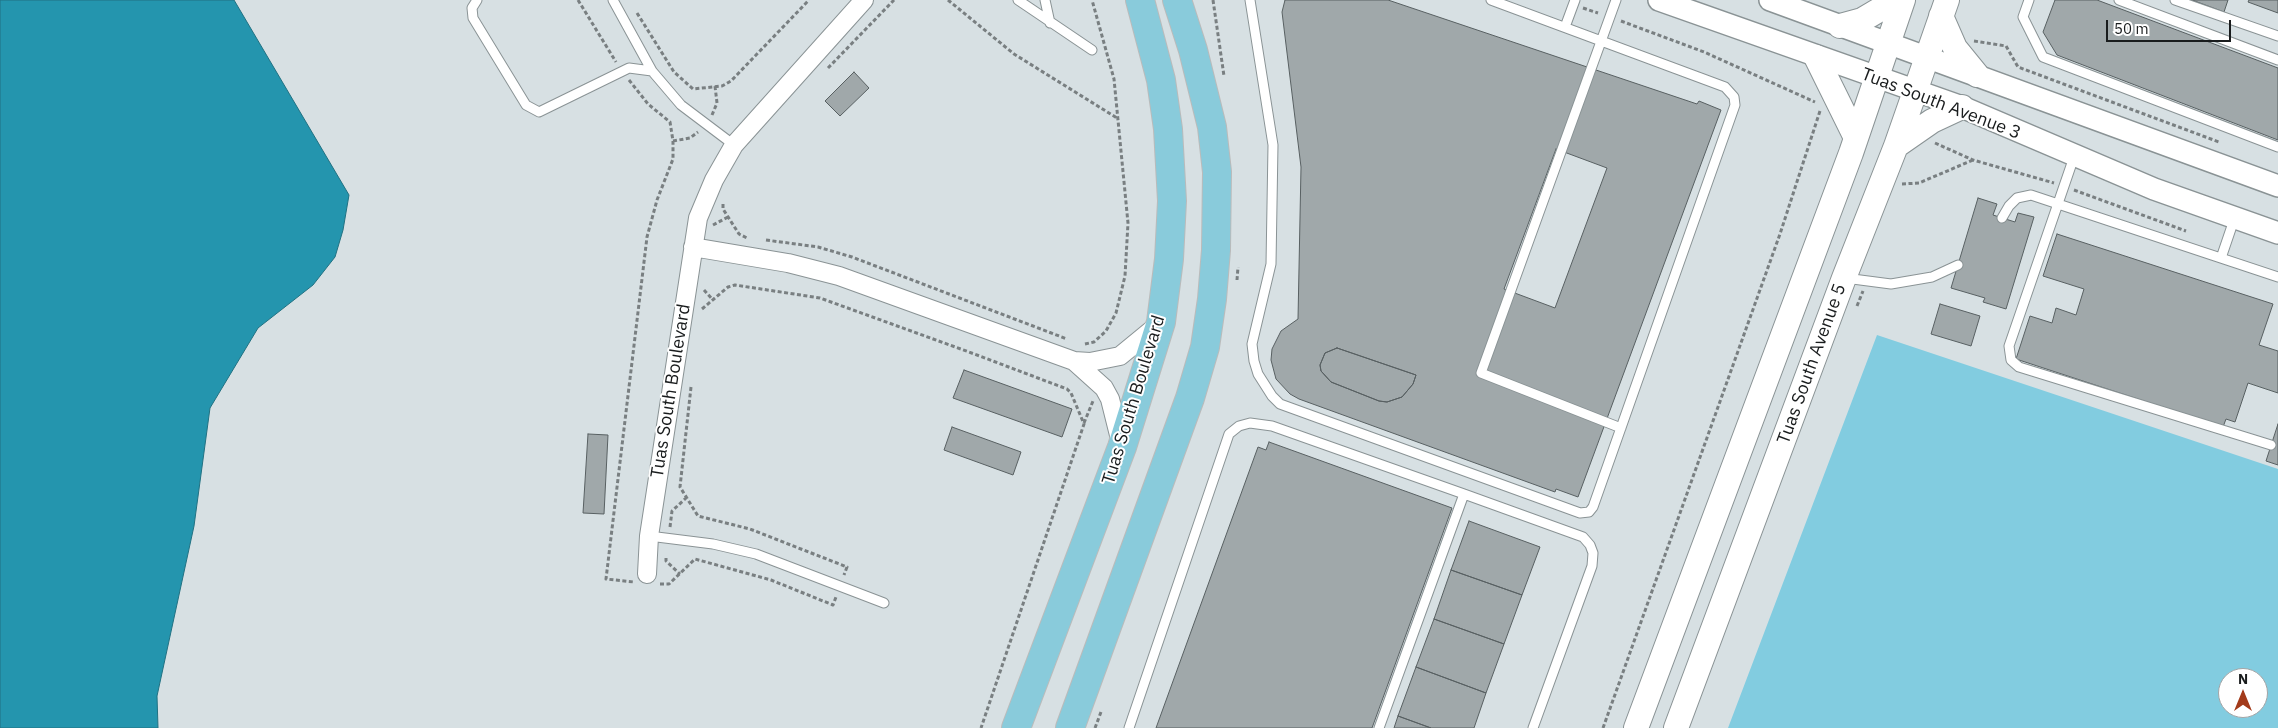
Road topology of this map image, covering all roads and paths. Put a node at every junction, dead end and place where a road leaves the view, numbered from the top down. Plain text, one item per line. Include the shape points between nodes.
1 (613, 0) edge
2 (809, 0) edge
3 (864, 0) edge
4 (894, 0) edge
5 (948, 0) edge
6 (1018, 0) edge
7 (1045, 0) edge
8 (1092, 0) edge
9 (1140, 0) edge
10 (1250, 0) edge
11 (1491, 0) edge
12 (1616, 0) edge
13 (1659, 0) edge
14 (1770, 0) edge
15 (1896, 0) edge
16 (1903, 0) edge
17 (2029, 0) edge
18 (2119, 0) edge
19 (2175, 0) edge
20 (475, 1) edge
21 (1574, 2) edge
22 (1179, 3) edge
23 (633, 8) dead end
24 (1944, 8) edge
25 (1609, 17) junction
26 (1050, 23) junction
27 (1840, 26) junction
28 (1565, 27) junction
29 (2278, 36) edge
30 (1968, 40) dead end
31 (1600, 41) junction
32 (1888, 42) junction
33 (1092, 50) dead end
34 (1927, 56) junction
35 (1816, 57) junction
36 (2278, 60) edge
37 (652, 71) junction
38 (825, 72) dead end
39 (1977, 74) junction
40 (1876, 78) junction
41 (1915, 92) junction
42 (1962, 107) junction
43 (1118, 118) junction
44 (1856, 138) junction
45 (1928, 143) dead end
46 (2222, 144) dead end
47 (734, 145) junction
48 (1896, 146) junction
49 (2278, 147) edge
50 (2074, 156) junction
51 (1973, 160) junction
52 (1906, 175) dead end
53 (1902, 184) junction
54 (2064, 186) junction
55 (2278, 186) edge
56 (1899, 193) dead end
57 (723, 200) dead end
58 (2058, 204) junction
59 (2236, 217) junction
60 (2002, 218) dead end
61 (2190, 233) dead end
62 (2278, 233) edge
63 (693, 246) junction
64 (2221, 258) junction
65 (1958, 265) dead end
66 (2278, 277) edge
67 (1855, 280) junction
68 (1856, 309) dead end
69 (701, 316) dead end
70 (1161, 322) junction
71 (1073, 341) dead end
72 (1082, 344) dead end
73 (1074, 362) junction
74 (691, 386) dead end
75 (1621, 428) junction
76 (2271, 445) dead end
77 (1122, 447) junction
78 (1464, 494) junction
79 (650, 536) junction
80 (647, 574) dead end
81 (841, 586) junction
82 (884, 603) dead end
83 (980, 728) edge
84 (1016, 728) edge
85 (1070, 728) edge
86 (1128, 728) edge
87 (1379, 728) edge
88 (1533, 728) edge
89 (1603, 728) edge
90 (1636, 728) edge
91 (1676, 728) edge

1 - 37 lane
2 - 23 path via 731,81 722,86 693,89 674,72
3 - 47 street, Tuas South Boulevard
4 - 38 path
5 - 43 path via 1014,54
6 - 26 lane
7 - 26 lane
8 - 43 path via 1114,79
9 - 70 main road, Tuas South Boulevard via 1161,80 1169,138 1172,201
10 - 75 lane via 1273,145 1272,264 1252,344 1258,374 1272,396 1280,404 1580,513 1589,512 1593,507
11 - 28 lane
12 - 25 lane
13 - 35 street, Tuas South Avenue 3
14 - 27 street
15 - 27 main road via 1862,20
16 - 32 main road
17 - 49 lane via 2023,17 2043,57
18 - 36 lane
19 - 29 lane
20 - 37 lane via 473,18 526,105 539,112 629,68
21 - 25 path
21 - 28 lane
22 - 85 main road via 1212,127 1216,172 1212,300 1190,398
24 - 34 main road, Tuas South Avenue 5
24 - 39 main road via 1955,48
25 - 31 lane
25 - 89 path via 1704,52 1804,99 1822,104 1777,243
26 - 33 lane
27 - 32 street
28 - 31 lane
30 - 46 path via 2006,46 2018,67
31 - 75 lane via 1724,87 1732,92 1735,105
31 - 75 lane via 1480,373
32 - 34 street
32 - 40 main road
34 - 39 street
34 - 41 main road, Tuas South Avenue 5
35 - 40 street, Tuas South Avenue 3
35 - 44 main road
37 - 47 lane via 681,105
39 - 55 street
40 - 41 street, Tuas South Avenue 3
40 - 44 main road
41 - 42 street, Tuas South Avenue 3
41 - 48 main road, Tuas South Avenue 5
42 - 48 main road via 1932,121
42 - 50 street, Tuas South Avenue 3
43 - 72 path via 1128,223 1125,276 1116,313 1106,331 1094,342
44 - 90 main road
45 - 51 path via 1942,145
47 - 63 street, Tuas South Boulevard via 706,198
48 - 67 main road, Tuas South Avenue 5
50 - 54 lane
50 - 59 street, Tuas South Avenue 3 via 2154,189
51 - 53 path via 1919,183
51 - 54 path
52 - 53 path
53 - 56 path
54 - 58 lane
54 - 61 path
57 - 71 path via 723,209 743,236 818,247 852,257
58 - 60 lane via 2032,195 2017,198
58 - 64 lane
58 - 76 lane via 2009,346 2011,360 2019,367
59 - 62 street, Tuas South Avenue 3
59 - 64 lane
63 - 73 street via 839,276
63 - 79 street, Tuas South Boulevard
64 - 66 lane
65 - 67 lane via 1932,277 1891,284
67 - 68 path
67 - 91 main road, Tuas South Avenue 5
69 - 83 path via 702,307 735,285 807,296 969,352 1071,393 1084,424
70 - 73 street via 1120,356
70 - 77 main road, Tuas South Boulevard
73 - 77 street via 1104,388 1110,399
74 - 81 path via 680,487 698,516 750,529 847,567
77 - 84 main road, Tuas South Boulevard
78 - 86 lane via 1272,426 1250,423 1239,426 1228,434
78 - 87 lane
78 - 88 lane via 1583,537 1593,554 1592,566
79 - 80 street, Tuas South Boulevard
79 - 81 lane via 713,544 756,554
81 - 82 lane

